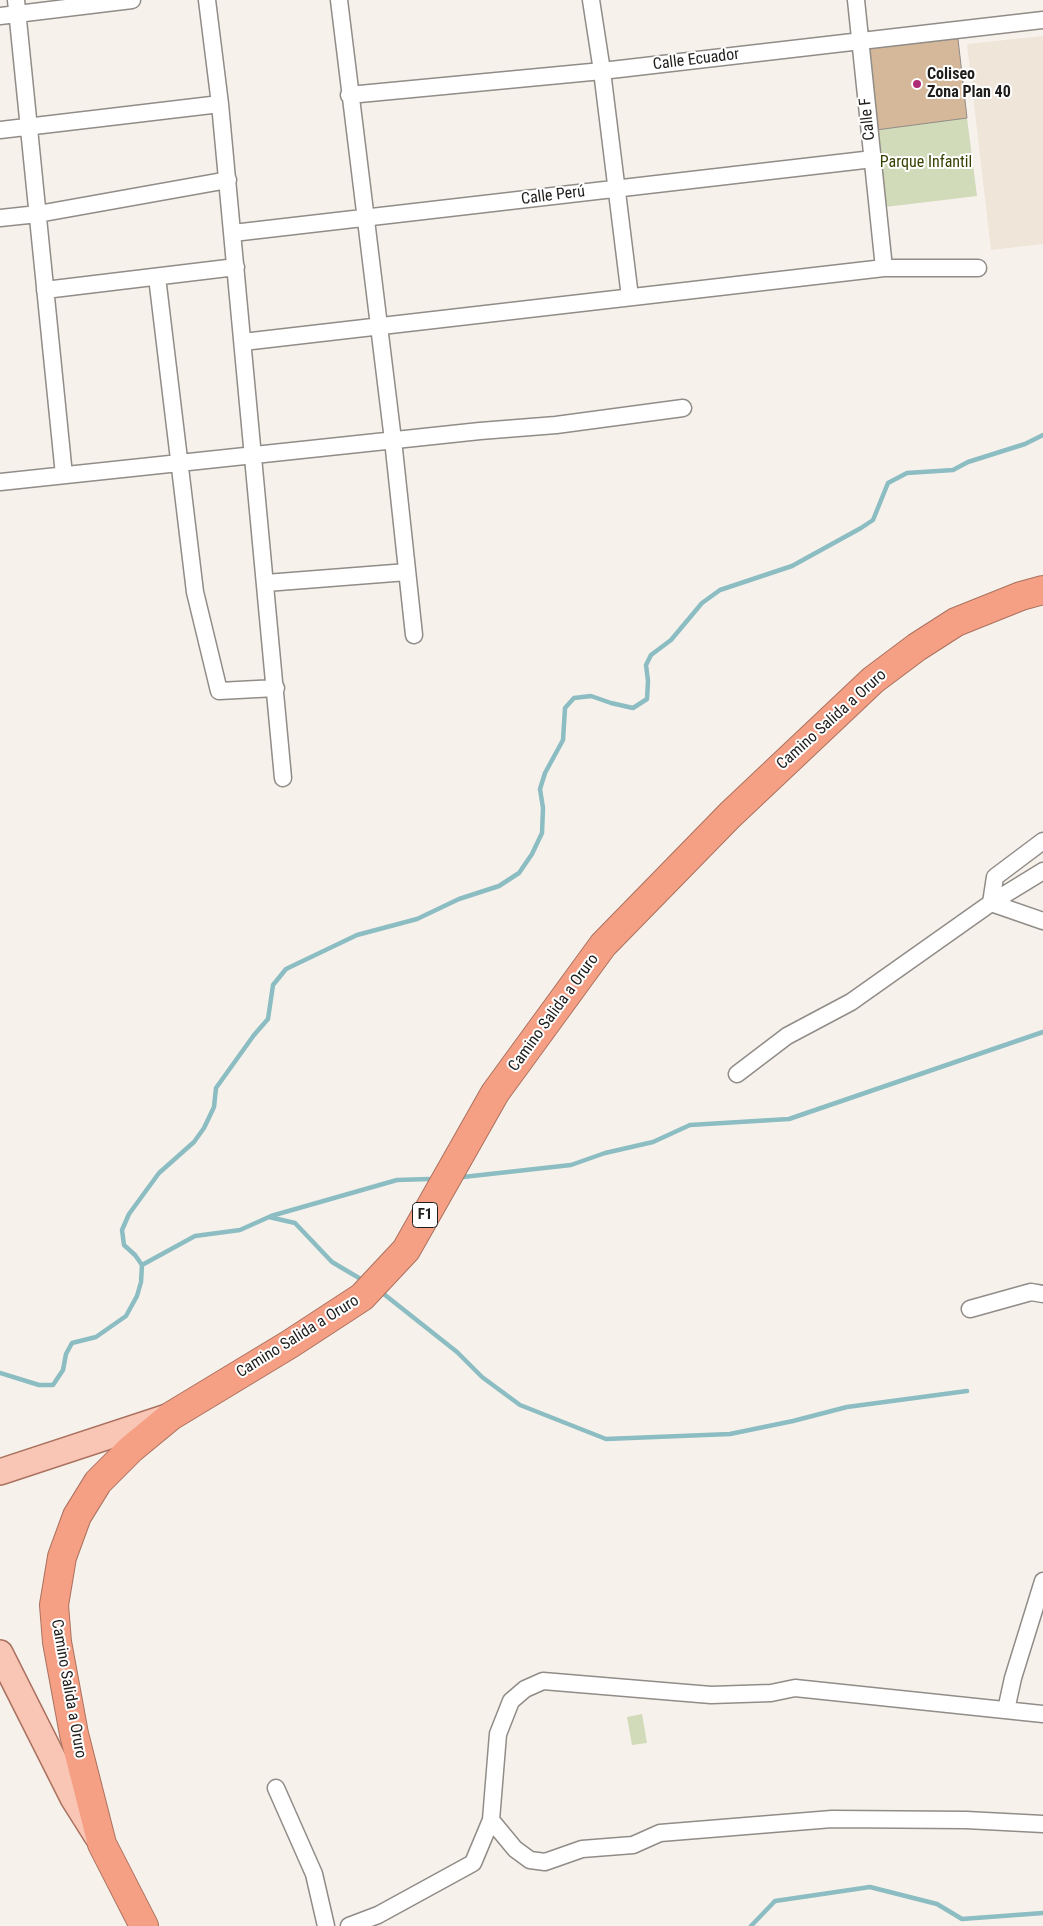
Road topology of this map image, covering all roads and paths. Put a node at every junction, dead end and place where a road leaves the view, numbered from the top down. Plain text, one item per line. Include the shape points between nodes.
1 (132, 0) edge
2 (207, 0) edge
3 (339, 0) edge
4 (591, 0) edge
5 (856, 0) edge
6 (17, 7) edge
7 (0, 16) edge
8 (1043, 20) edge
9 (860, 40) junction
10 (602, 71) junction
11 (349, 95) junction
12 (220, 104) junction
13 (29, 126) junction
14 (0, 130) edge
15 (872, 159) junction
16 (228, 180) junction
17 (617, 188) junction
18 (38, 214) junction
19 (365, 217) junction
20 (0, 218) edge
21 (233, 233) junction
22 (236, 267) junction
23 (884, 268) junction
24 (978, 268) dead end
25 (157, 277) junction
26 (46, 290) junction
27 (630, 297) junction
28 (379, 326) junction
29 (243, 342) junction
30 (683, 408) dead end
31 (392, 440) junction
32 (254, 455) junction
33 (180, 463) junction
34 (64, 475) junction
35 (0, 482) edge
36 (407, 572) junction
37 (266, 583) junction
38 (1043, 590) edge
39 (414, 635) dead end
40 (276, 688) junction
41 (283, 778) dead end
42 (1043, 841) edge
43 (1043, 871) edge
44 (991, 903) junction
45 (1043, 921) edge
46 (737, 1074) dead end
47 (1043, 1294) edge
48 (970, 1309) dead end
49 (171, 1416) junction
50 (0, 1472) edge
51 (1043, 1581) edge
52 (0, 1653) edge
53 (1006, 1710) junction
54 (1043, 1714) edge
55 (276, 1788) dead end
56 (491, 1820) junction
57 (1043, 1824) edge
58 (102, 1844) junction
59 (144, 1926) edge
60 (326, 1926) edge
61 (349, 1926) edge

1 - 6 street
2 - 12 street
3 - 11 street
4 - 10 street
5 - 9 street, Calle F
6 - 7 street
6 - 13 street
8 - 9 street, Calle Ecuador
9 - 10 street, Calle Ecuador
9 - 15 street, Calle F
10 - 11 street, Calle Ecuador
10 - 17 street
11 - 19 street
12 - 13 street
12 - 16 street
13 - 14 street
13 - 18 street
15 - 17 street, Calle Perú
15 - 23 street, Calle F
16 - 18 street
16 - 21 street
17 - 19 street, Calle Perú
17 - 27 street
18 - 20 street
18 - 26 street
19 - 21 street, Calle Perú
19 - 28 street
21 - 22 street
22 - 25 street
22 - 29 street
23 - 24 street
23 - 27 street
25 - 26 street
25 - 33 street
26 - 34 street
27 - 28 street
28 - 29 street
28 - 31 street
29 - 32 street
30 - 31 street via 556,425
31 - 32 street
31 - 36 street
32 - 33 street
32 - 37 street
33 - 34 street
33 - 40 street via 195,592 219,691
34 - 35 street
36 - 37 street
36 - 39 street
37 - 40 street
38 - 49 highway, Camino Salida a Oruro / F1 via 956,622 917,647 873,680 730,815 603,945 495,1093 406,1250 362,1297
40 - 41 street
42 - 44 street via 995,877
43 - 44 street
44 - 45 street
44 - 46 street via 851,1002 787,1036
47 - 48 street via 1031,1292
49 - 50 main road
49 - 58 highway, Camino Salida a Oruro / F1 via 98,1482 77,1516 62,1557 54,1605 57,1642 74,1734
51 - 53 street
52 - 58 main road via 73,1798
53 - 54 street
53 - 56 street via 795,1688 772,1693 711,1695 543,1681 525,1689 511,1701 498,1734
55 - 60 street via 314,1874
56 - 57 street via 515,1849 530,1860 545,1862 582,1849 633,1846 660,1833 832,1819
56 - 61 street via 473,1864 378,1915
58 - 59 highway, Camino Salida a Oruro / F1

